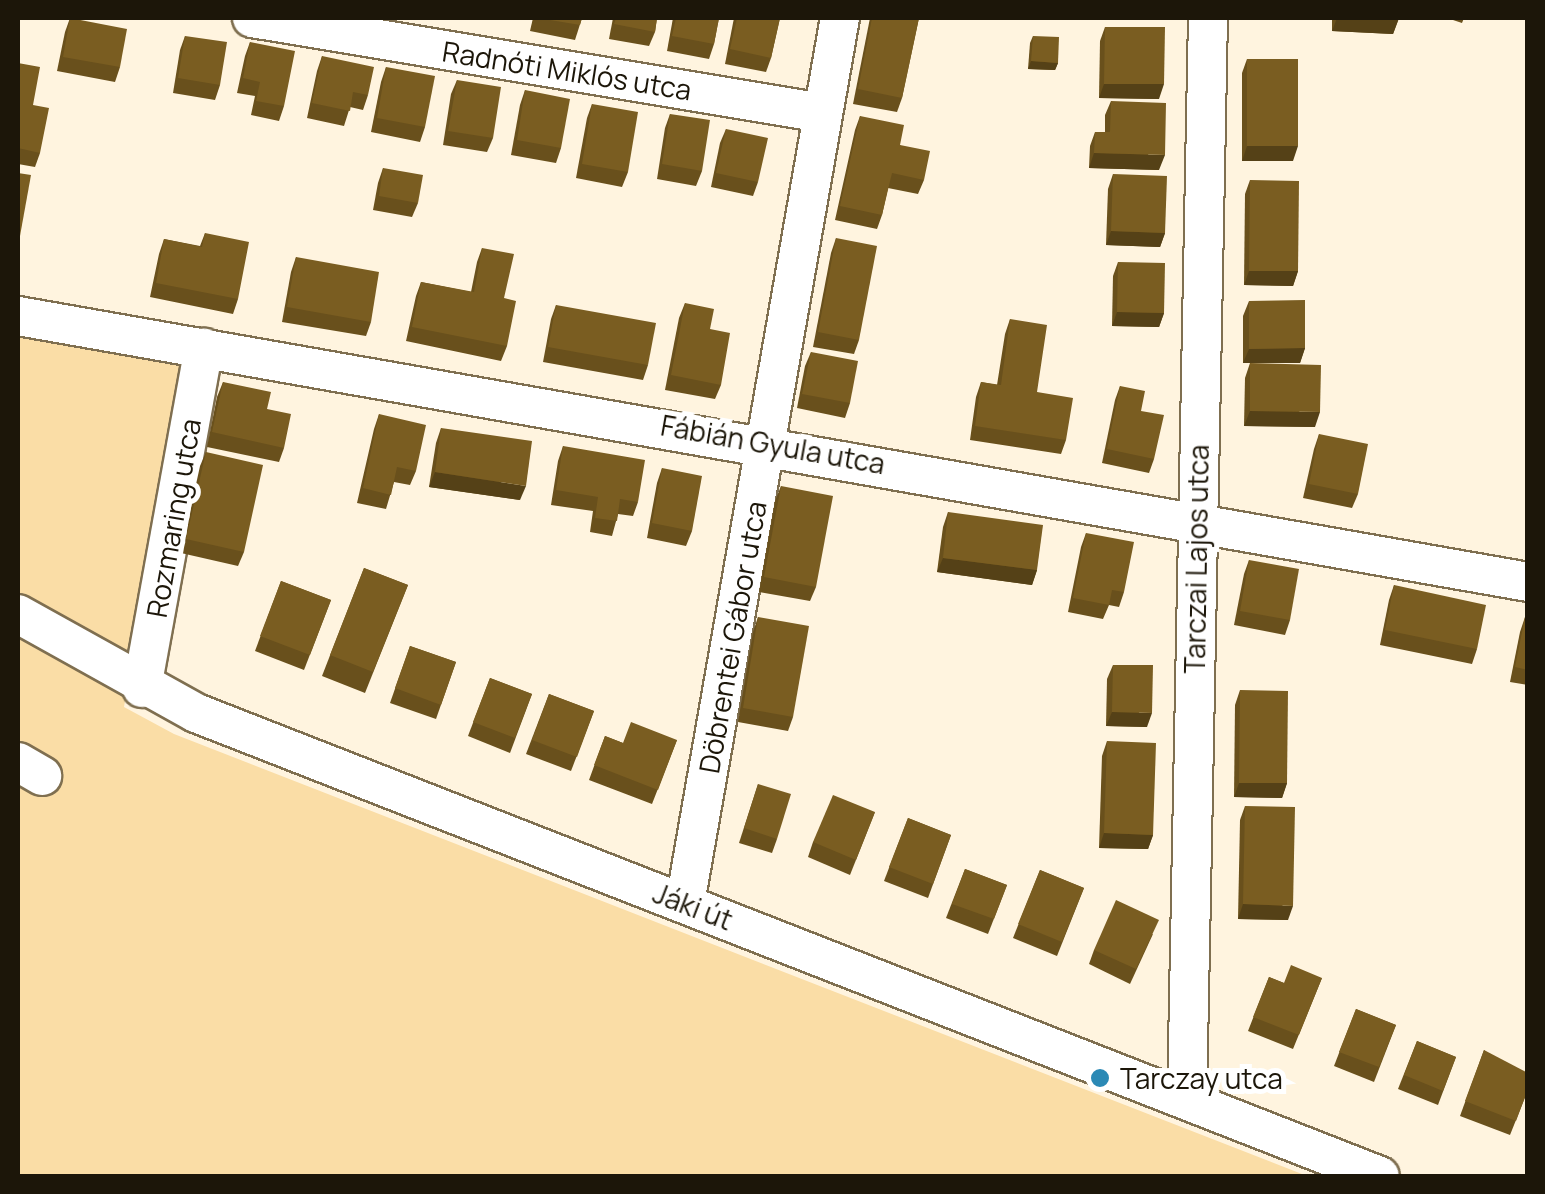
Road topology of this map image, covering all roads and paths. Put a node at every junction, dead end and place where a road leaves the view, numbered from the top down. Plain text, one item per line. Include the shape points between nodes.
1 (252, 18) edge
2 (840, 18) edge
3 (1208, 18) edge
4 (823, 112) junction
5 (18, 316) edge
6 (204, 348) junction
7 (766, 441) junction
8 (1196, 520) junction
9 (1528, 582) edge
10 (18, 614) edge
11 (142, 688) junction
12 (686, 902) junction
13 (1187, 1100) junction
14 (1380, 1176) edge

1 - 4 street, Radnóti Miklós utca
2 - 4 street, Döbrentei Gábor utca
3 - 8 street, Tarczai Lajos utca
4 - 7 street, Döbrentei Gábor utca
5 - 6 street, Fábián Gyula utca
6 - 7 street, Fábián Gyula utca
6 - 11 street, Rozmaring utca
7 - 8 street, Fábián Gyula utca
7 - 12 street, Döbrentei Gábor utca
8 - 9 street, Fábián Gyula utca
8 - 13 street, Tarczai Lajos utca
10 - 11 street, Jáki út
11 - 12 street, Jáki út
12 - 13 street, Jáki út
13 - 14 street, Jáki út

